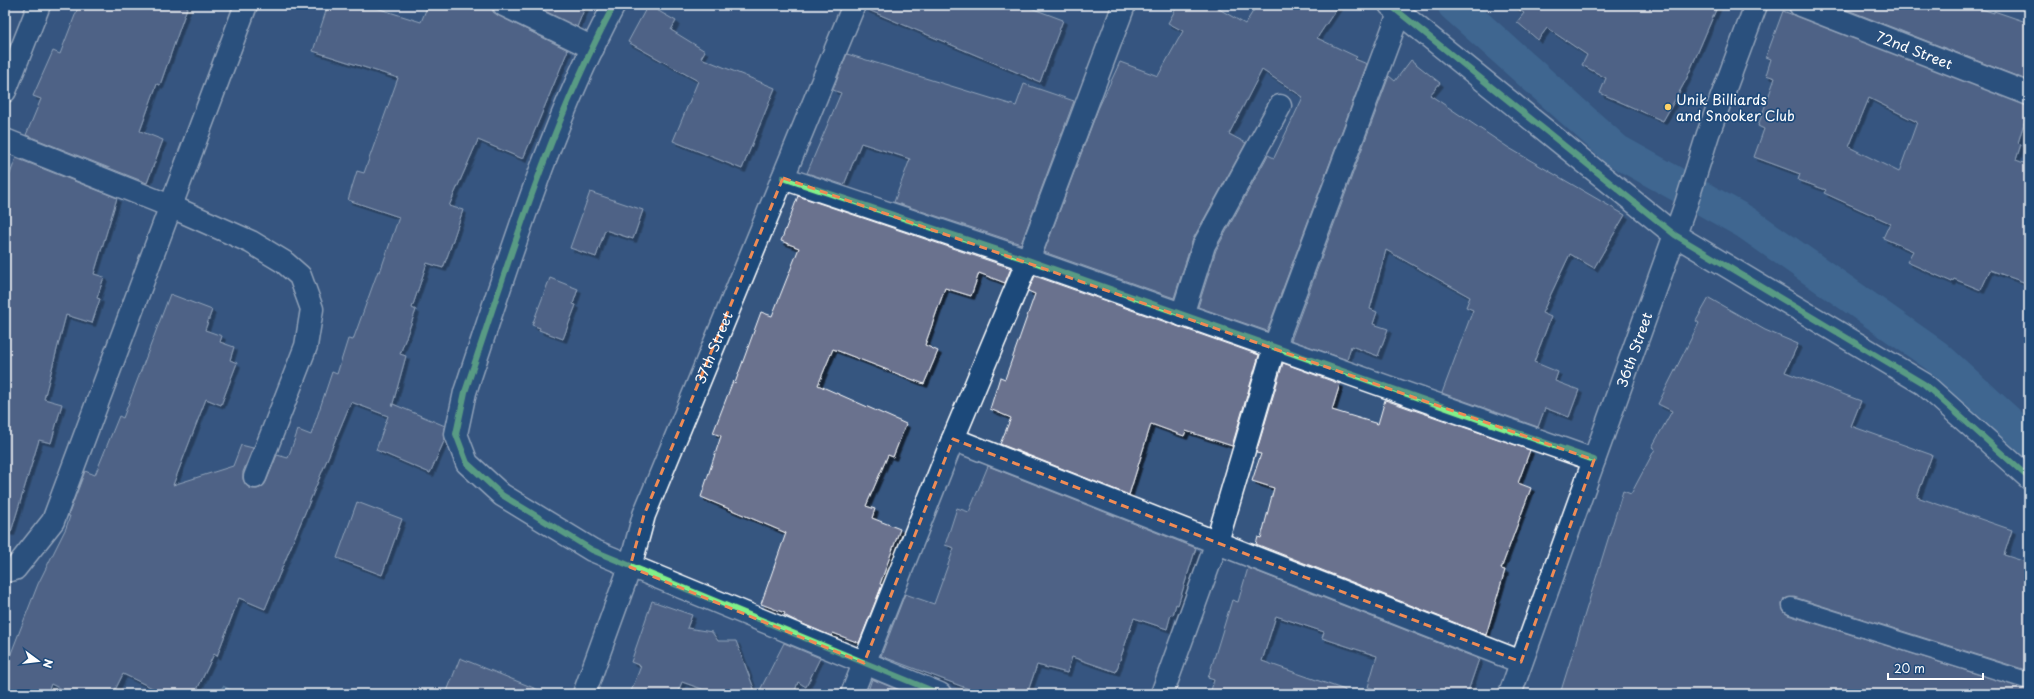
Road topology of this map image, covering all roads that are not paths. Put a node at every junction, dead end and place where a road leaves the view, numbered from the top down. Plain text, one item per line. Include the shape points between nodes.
1 (40, 5) edge
2 (246, 5) edge
3 (504, 5) edge
4 (614, 5) edge
5 (854, 5) edge
6 (1124, 5) edge
7 (1756, 5) edge
8 (1800, 5) edge
9 (1394, 9) edge
10 (592, 48) junction
11 (5, 91) edge
12 (2029, 94) edge
13 (1280, 106) dead end
14 (5, 140) edge
15 (783, 178) junction
16 (170, 206) junction
17 (1675, 235) junction
18 (1028, 260) junction
19 (1182, 315) junction
20 (1274, 348) junction
21 (953, 439) junction
22 (1594, 460) junction
23 (255, 477) dead end
24 (2029, 478) edge
25 (1217, 542) junction
26 (630, 567) junction
27 (5, 571) edge
28 (1791, 606) dead end
29 (1521, 662) junction
30 (864, 663) junction
31 (2029, 681) edge
32 (584, 694) edge
33 (852, 694) edge
34 (940, 694) edge
35 (1162, 694) edge
36 (1510, 694) edge

1 - 11 street
2 - 16 street
3 - 10 street
4 - 10 street
5 - 15 street, 37th Street
6 - 18 street
7 - 17 street, 36th Street via 1708,134
8 - 12 street, 72nd Street
9 - 17 street
9 - 20 street
10 - 26 street via 553,138 518,234 464,392 456,434 467,463 502,495 592,550
13 - 19 street via 1204,245
14 - 16 street
15 - 18 street
15 - 26 street, 37th Street via 644,515
16 - 23 street via 251,242 284,262 300,276 312,309 306,346
16 - 27 street via 53,521 15,569
17 - 22 street, 36th Street
17 - 24 street via 1924,384
18 - 19 street
18 - 21 street
19 - 20 street
20 - 22 street
20 - 25 street
21 - 25 street
21 - 30 street
22 - 29 street, 36th Street
25 - 29 street
25 - 35 street
26 - 30 street
26 - 32 street, 37th Street
28 - 31 lane
29 - 36 street, 36th Street
30 - 33 street
30 - 34 street

